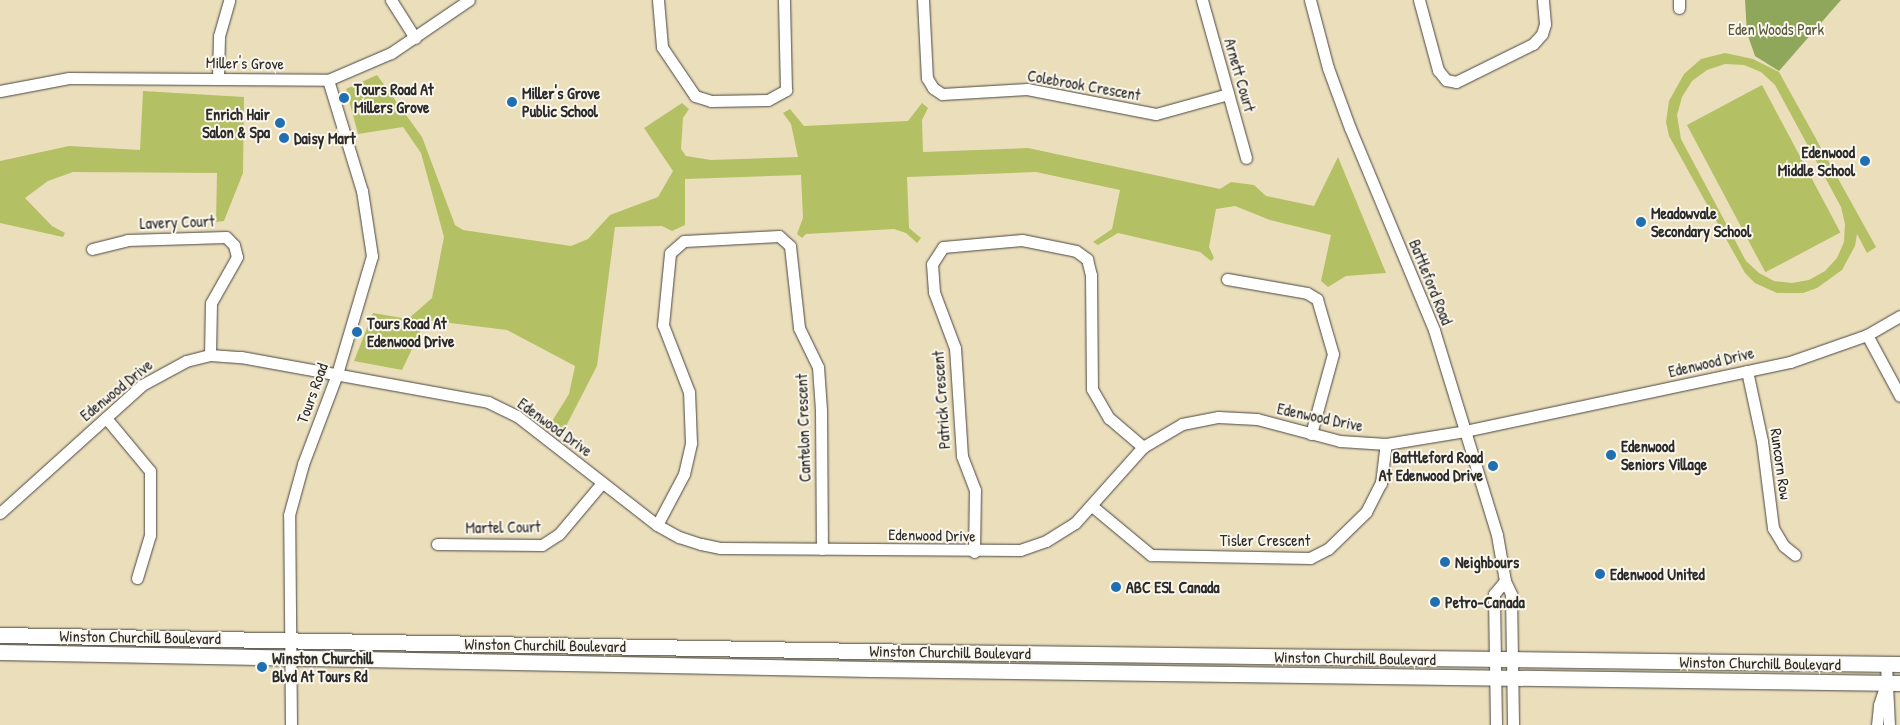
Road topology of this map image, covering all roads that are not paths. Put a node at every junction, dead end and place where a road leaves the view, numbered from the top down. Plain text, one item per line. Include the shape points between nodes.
1 (229, 0) edge
2 (391, 0) edge
3 (469, 0) edge
4 (658, 0) edge
5 (784, 0) edge
6 (923, 0) edge
7 (1202, 0) edge
8 (1310, 0) edge
9 (1419, 0) edge
10 (1543, 0) edge
11 (415, 38) junction
12 (218, 78) junction
13 (328, 80) junction
14 (0, 91) edge
15 (1228, 94) junction
16 (1246, 158) dead end
17 (92, 248) dead end
18 (1227, 279) dead end
19 (1900, 316) edge
20 (1867, 335) junction
21 (210, 355) junction
22 (1747, 371) junction
23 (337, 374) junction
24 (1900, 396) edge
25 (106, 418) junction
26 (1465, 431) junction
27 (1311, 434) junction
28 (1386, 444) junction
29 (1143, 447) junction
30 (602, 483) junction
31 (1092, 506) junction
32 (0, 513) edge
33 (657, 525) junction
34 (437, 544) dead end
35 (822, 549) junction
36 (974, 552) junction
37 (1795, 555) dead end
38 (138, 578) dead end
39 (1505, 581) junction
40 (0, 634) edge
41 (289, 640) junction
42 (0, 652) edge
43 (290, 658) junction
44 (1495, 659) junction
45 (1513, 659) junction
46 (1893, 664) edge
47 (1496, 677) junction
48 (1513, 678) junction
49 (1893, 683) edge
50 (291, 725) edge
51 (1496, 725) edge
52 (1513, 725) edge
53 (1877, 725) edge
54 (1889, 725) edge

1 - 12 street via 219,36
2 - 11 street
3 - 11 street, Miller's Grove
4 - 5 street via 662,47 695,96 711,101 768,100 786,90
6 - 15 street, Colebrook Crescent via 927,78 942,94 1041,91 1156,114
7 - 15 street, Arnett Court
8 - 26 street, Battleford Road via 1328,68 1434,330
9 - 10 street via 1438,70 1446,80 1456,82 1533,44 1542,34
11 - 13 street, Miller's Grove via 374,62
12 - 13 street, Miller's Grove
12 - 14 street, Miller's Grove via 69,78
13 - 23 street, Tours Road via 362,191 372,256
15 - 16 street, Arnett Court
17 - 21 street, Lavery Court via 127,240 226,237 234,245 236,257 211,303
18 - 27 street via 1307,293 1317,299 1333,354
19 - 20 street, Edenwood Drive
20 - 22 street, Edenwood Drive via 1805,358
20 - 24 street
21 - 23 street, Edenwood Drive via 241,357
21 - 25 street, Edenwood Drive via 186,361 158,374
22 - 26 street, Edenwood Drive
22 - 37 street, Runcorn Row via 1762,441 1773,528 1784,546
23 - 30 street, Edenwood Drive via 488,402 517,416
23 - 41 street, Tours Road via 303,464 288,515
25 - 32 street, Edenwood Drive
25 - 38 street via 150,471 150,535
26 - 28 street, Edenwood Drive
26 - 39 street, Battleford Road via 1498,535
27 - 28 street, Edenwood Drive via 1357,443
27 - 29 street, Edenwood Drive via 1257,419 1218,417 1174,427
28 - 31 street, Tisler Crescent via 1380,483 1366,512 1328,550 1310,558 1151,556
29 - 31 street, Edenwood Drive
29 - 36 street, Patrick Crescent via 1109,418 1092,389 1091,275 1087,259 1076,251 1022,240 943,247 932,264 934,292 955,348 962,456 975,490
30 - 33 street, Edenwood Drive
30 - 34 street, Martel Court via 559,534 542,546
31 - 36 street, Edenwood Drive via 1075,523 1046,542 1020,550
33 - 35 street, Edenwood Drive via 679,537 720,548
33 - 35 street, Cantelon Crescent via 684,474 691,443 689,392 663,325 670,253 684,241 779,236 790,246 799,328 818,367
35 - 36 street, Edenwood Drive
39 - 44 street via 1494,594
39 - 45 street, Battleford Road via 1511,594
40 - 41 main road, Winston Churchill Boulevard
41 - 43 street, Tours Road
41 - 44 main road, Winston Churchill Boulevard
42 - 43 main road, Winston Churchill Boulevard
43 - 47 main road, Winston Churchill Boulevard
43 - 50 street, Tours Road
44 - 45 main road, Winston Churchill Boulevard
44 - 47 street
45 - 46 main road, Winston Churchill Boulevard
45 - 48 street, Battleford Road
46 - 49 street
47 - 48 main road, Winston Churchill Boulevard
47 - 51 street
48 - 49 main road, Winston Churchill Boulevard
48 - 52 street, Battleford Road
49 - 53 street via 1879,705
49 - 54 street

